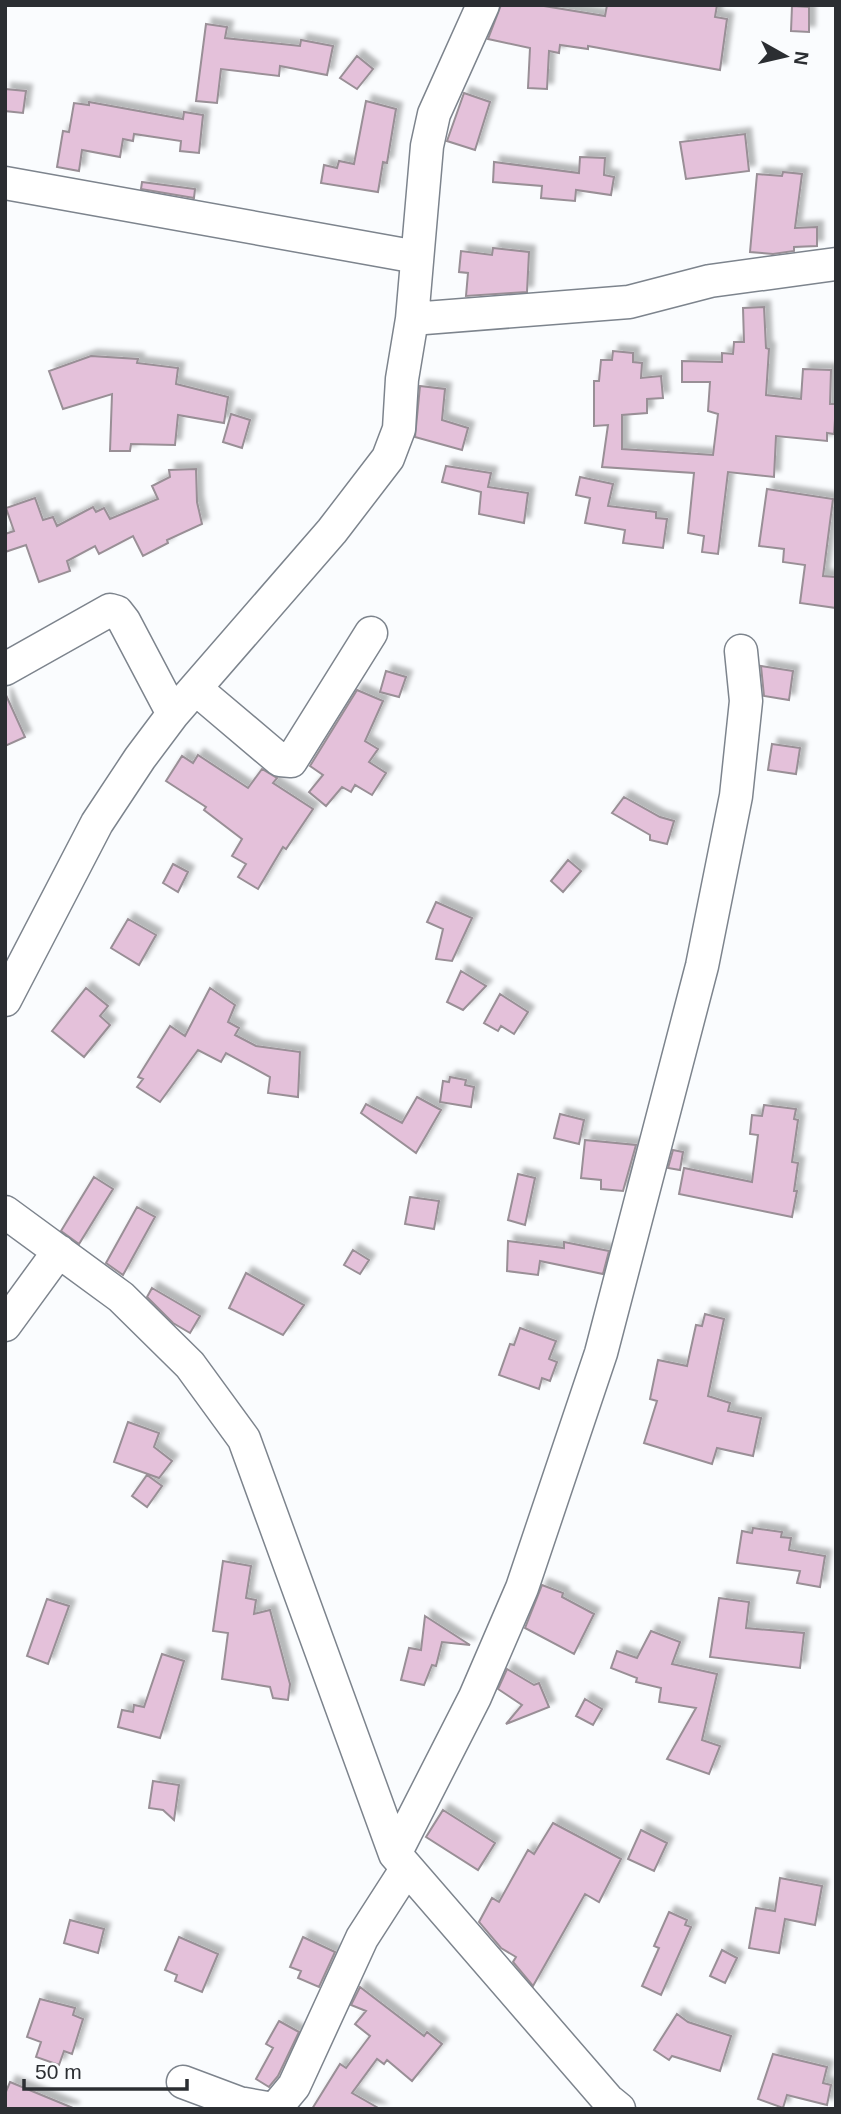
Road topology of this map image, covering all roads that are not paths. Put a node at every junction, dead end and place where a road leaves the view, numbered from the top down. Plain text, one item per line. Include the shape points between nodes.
1 (484, 5) edge
2 (5, 183) edge
3 (417, 257) junction
4 (836, 264) edge
5 (412, 319) junction
6 (370, 633) dead end
7 (740, 651) dead end
8 (5, 669) edge
9 (196, 690) junction
10 (173, 713) junction
11 (5, 1000) edge
12 (5, 1212) edge
13 (59, 1251) junction
14 (5, 1325) edge
15 (401, 1861) junction
16 (183, 2082) dead end
17 (274, 2109) edge
18 (619, 2109) edge

1 - 3 street via 434,114
2 - 3 street
3 - 5 street
4 - 5 street via 710,281 629,302
5 - 9 street via 399,429 388,457 332,531
6 - 9 street via 291,761 280,760
7 - 15 street via 746,701 734,809 702,966 601,1353 522,1588
8 - 10 street via 110,610 124,621
9 - 10 street
10 - 11 street via 96,823
12 - 13 street
13 - 14 street
13 - 15 street via 121,1297 190,1365 244,1439
15 - 17 street via 294,2086
15 - 18 street
16 - 17 street via 239,2103

